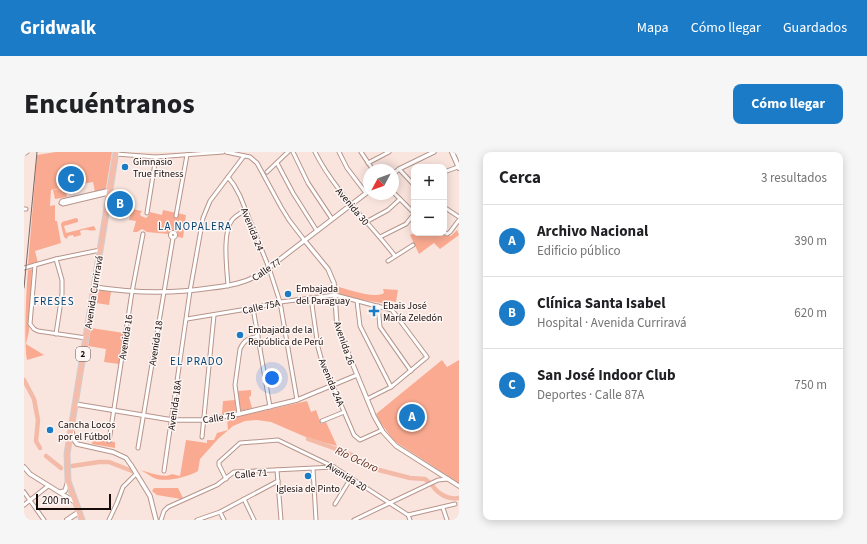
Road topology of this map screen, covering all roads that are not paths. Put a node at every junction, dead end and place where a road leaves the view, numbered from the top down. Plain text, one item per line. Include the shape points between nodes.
1 (223, 152) edge
2 (228, 152) edge
3 (288, 152) edge
4 (293, 152) edge
5 (315, 152) edge
6 (339, 152) edge
7 (361, 152) edge
8 (389, 152) edge
9 (434, 152) edge
10 (452, 152) edge
11 (116, 153) edge
12 (428, 153) edge
13 (187, 155) junction
14 (244, 156) junction
15 (156, 157) junction
16 (277, 163) junction
17 (368, 163) joint
18 (459, 168) edge
19 (400, 170) joint
20 (447, 171) edge
21 (267, 172) dead end
22 (228, 177) junction
23 (411, 182) edge
24 (363, 186) edge
25 (110, 192) junction
26 (363, 196) edge
27 (400, 199) joint
28 (75, 200) dead end
29 (351, 205) junction
30 (245, 210) junction
31 (411, 210) edge
32 (447, 210) edge
33 (147, 214) dead end
34 (176, 216) dead end
35 (411, 217) edge
36 (459, 219) edge
37 (332, 220) junction
38 (366, 222) junction
39 (317, 232) junction
40 (447, 233) edge
41 (143, 234) dead end
42 (380, 237) junction
43 (172, 238) dead end
44 (305, 241) junction
45 (413, 245) dead end
46 (100, 250) junction
47 (395, 256) junction
48 (56, 259) junction
49 (388, 261) dead end
50 (34, 265) junction
51 (24, 268) edge
52 (269, 268) junction
53 (228, 286) junction
54 (94, 287) junction
55 (190, 291) junction
56 (132, 292) junction
57 (163, 293) junction
58 (335, 295) junction
59 (311, 298) junction
60 (357, 301) junction
61 (280, 302) junction
62 (378, 306) junction
63 (253, 308) junction
64 (214, 315) junction
65 (187, 319) junction
66 (56, 334) junction
67 (258, 336) junction
68 (86, 338) junction
69 (411, 371) junction
70 (357, 375) junction
71 (332, 386) junction
72 (391, 387) junction
73 (367, 399) junction
74 (297, 400) junction
75 (75, 404) junction
76 (270, 407) junction
77 (114, 410) junction
78 (344, 412) junction
79 (239, 414) junction
80 (143, 416) junction
81 (172, 420) junction
82 (203, 420) junction
83 (322, 421) dead end
84 (71, 429) junction
85 (382, 430) junction
86 (202, 437) dead end
87 (109, 441) dead end
88 (138, 448) dead end
89 (24, 467) edge
90 (334, 467) junction
91 (313, 469) junction
92 (434, 469) junction
93 (277, 470) junction
94 (164, 471) dead end
95 (136, 474) junction
96 (351, 478) junction
97 (226, 479) junction
98 (448, 479) junction
99 (438, 480) junction
100 (68, 481) junction
101 (278, 481) junction
102 (459, 485) edge
103 (48, 486) junction
104 (24, 492) edge
105 (59, 492) junction
106 (244, 499) junction
107 (30, 500) junction
108 (75, 502) junction
109 (24, 504) edge
110 (336, 504) dead end
111 (391, 504) junction
112 (455, 504) dead end
113 (443, 508) junction
114 (79, 512) junction
115 (220, 512) junction
116 (408, 515) junction
117 (44, 520) edge
118 (67, 520) edge
119 (82, 520) edge
120 (109, 520) edge
121 (156, 520) edge
122 (161, 520) edge
123 (197, 520) edge
124 (224, 520) edge
125 (254, 520) edge
126 (280, 520) edge
127 (316, 520) edge
128 (354, 520) edge
129 (410, 520) edge
130 (447, 520) edge

1 - 13 street
2 - 14 street, Avenida 26
3 - 16 street
4 - 37 street via 308,183
5 - 29 street, Avenida 30 via 329,177
6 - 24 street via 347,168
7 - 17 street
8 - 17 street
9 - 12 street
10 - 18 main road
11 - 15 street
11 - 25 highway, Avenida Curriravá / 2
12 - 19 street
13 - 15 street
13 - 34 street
14 - 22 street, Avenida 18A
14 - 44 street, Avenida 26 via 250,157 258,164 281,207
15 - 33 street
16 - 21 street
16 - 39 street
18 - 20 street
19 - 23 street
22 - 30 street, Avenida 24
22 - 55 street, Avenida 18A via 210,201 203,218
25 - 28 street
25 - 46 highway, Avenida Curriravá / 2
26 - 29 street, Calle 77
27 - 31 street
27 - 38 street via 388,210
29 - 37 street, Calle 77
29 - 38 street, Avenida 30
30 - 52 street, Avenida 24
30 - 53 street via 233,218 226,234
32 - 36 street
35 - 42 street via 406,224
36 - 40 street
37 - 39 street, Calle 77
38 - 42 street, Avenida 30
39 - 44 street, Calle 77
41 - 56 street, Avenida 16
42 - 47 street, Avenida 30
43 - 57 street, Avenida 18
44 - 52 street, Calle 77
44 - 58 street, Avenida 26 via 328,269 334,283
45 - 47 street
46 - 48 street
46 - 54 highway, Avenida Curriravá / 2
47 - 49 street
48 - 50 street
48 - 66 street via 62,280 62,294
50 - 51 street
50 - 66 street via 30,323 38,332
52 - 53 street, Calle 77 via 253,279
52 - 61 street, Avenida 24
53 - 55 street, Calle 77
54 - 56 street, Calle 77
54 - 68 highway, Avenida Curriravá / 2
55 - 57 street, Calle 77
55 - 65 street, Avenida 18A
56 - 57 street, Calle 77
56 - 77 street, Avenida 16
57 - 80 street, Avenida 18
58 - 59 street, Calle 75A
58 - 60 street
58 - 70 street, Avenida 26 via 337,326
59 - 61 street, Calle 75A
59 - 71 street, Avenida 24A via 318,347
60 - 62 street
60 - 72 street via 360,326
61 - 63 street, Calle 75A
61 - 74 street, Avenida 24
62 - 69 street via 380,326
62 - 69 street via 392,310 427,357
63 - 64 street, Calle 75A
63 - 67 street
64 - 65 street, Calle 75A
64 - 82 street
65 - 81 street, Avenida 18A
66 - 68 street
67 - 76 street
67 - 79 street via 247,339 240,349 235,386
68 - 75 highway, Avenida Curriravá / 2
69 - 72 street
70 - 71 street, Calle 75
70 - 73 street, Avenida 26
71 - 74 street, Calle 75
71 - 78 street, Avenida 24A
72 - 73 street
73 - 85 street, Avenida 26
74 - 76 street, Calle 75
75 - 77 street, Calle 75
75 - 84 highway, Avenida Curriravá / 2
76 - 79 street, Calle 75
77 - 80 street, Calle 75
77 - 87 street, Avenida 16
78 - 83 street
78 - 85 street, Avenida 24A via 358,439
79 - 82 street, Calle 75
80 - 81 street, Calle 75
80 - 88 street, Avenida 18
81 - 82 street, Calle 75
81 - 94 street, Avenida 18A
82 - 86 street
84 - 95 street via 77,444 119,454 126,458
84 - 100 highway, Avenida Curriravá / 2 via 67,454
85 - 92 street, Avenida 26 via 396,446
89 - 103 street
90 - 91 street, Calle 71
90 - 96 street, Avenida 20
90 - 97 street, Avenida 20 via 278,440 240,443 219,464
91 - 93 street, Calle 71
91 - 127 street
92 - 98 street, Avenida 26
92 - 99 street
93 - 97 street, Calle 71 via 237,472
93 - 101 street
95 - 120 street via 123,487
95 - 121 street via 150,496
96 - 110 street
96 - 111 street, Avenida 20
97 - 122 street, Calle 71 via 168,507
98 - 99 street
98 - 102 street, Avenida 26
99 - 111 street
100 - 105 street via 65,491
100 - 108 highway, 2
101 - 106 street
101 - 126 street
103 - 105 street
103 - 107 street
104 - 107 street
105 - 108 street
106 - 115 street
106 - 125 street
107 - 109 street
107 - 117 street
108 - 114 highway, 2
111 - 116 street, Avenida 20
111 - 128 street
112 - 113 street
113 - 116 street
113 - 130 street
114 - 118 main road
114 - 119 highway, 2
115 - 123 street
115 - 124 street
116 - 129 street

